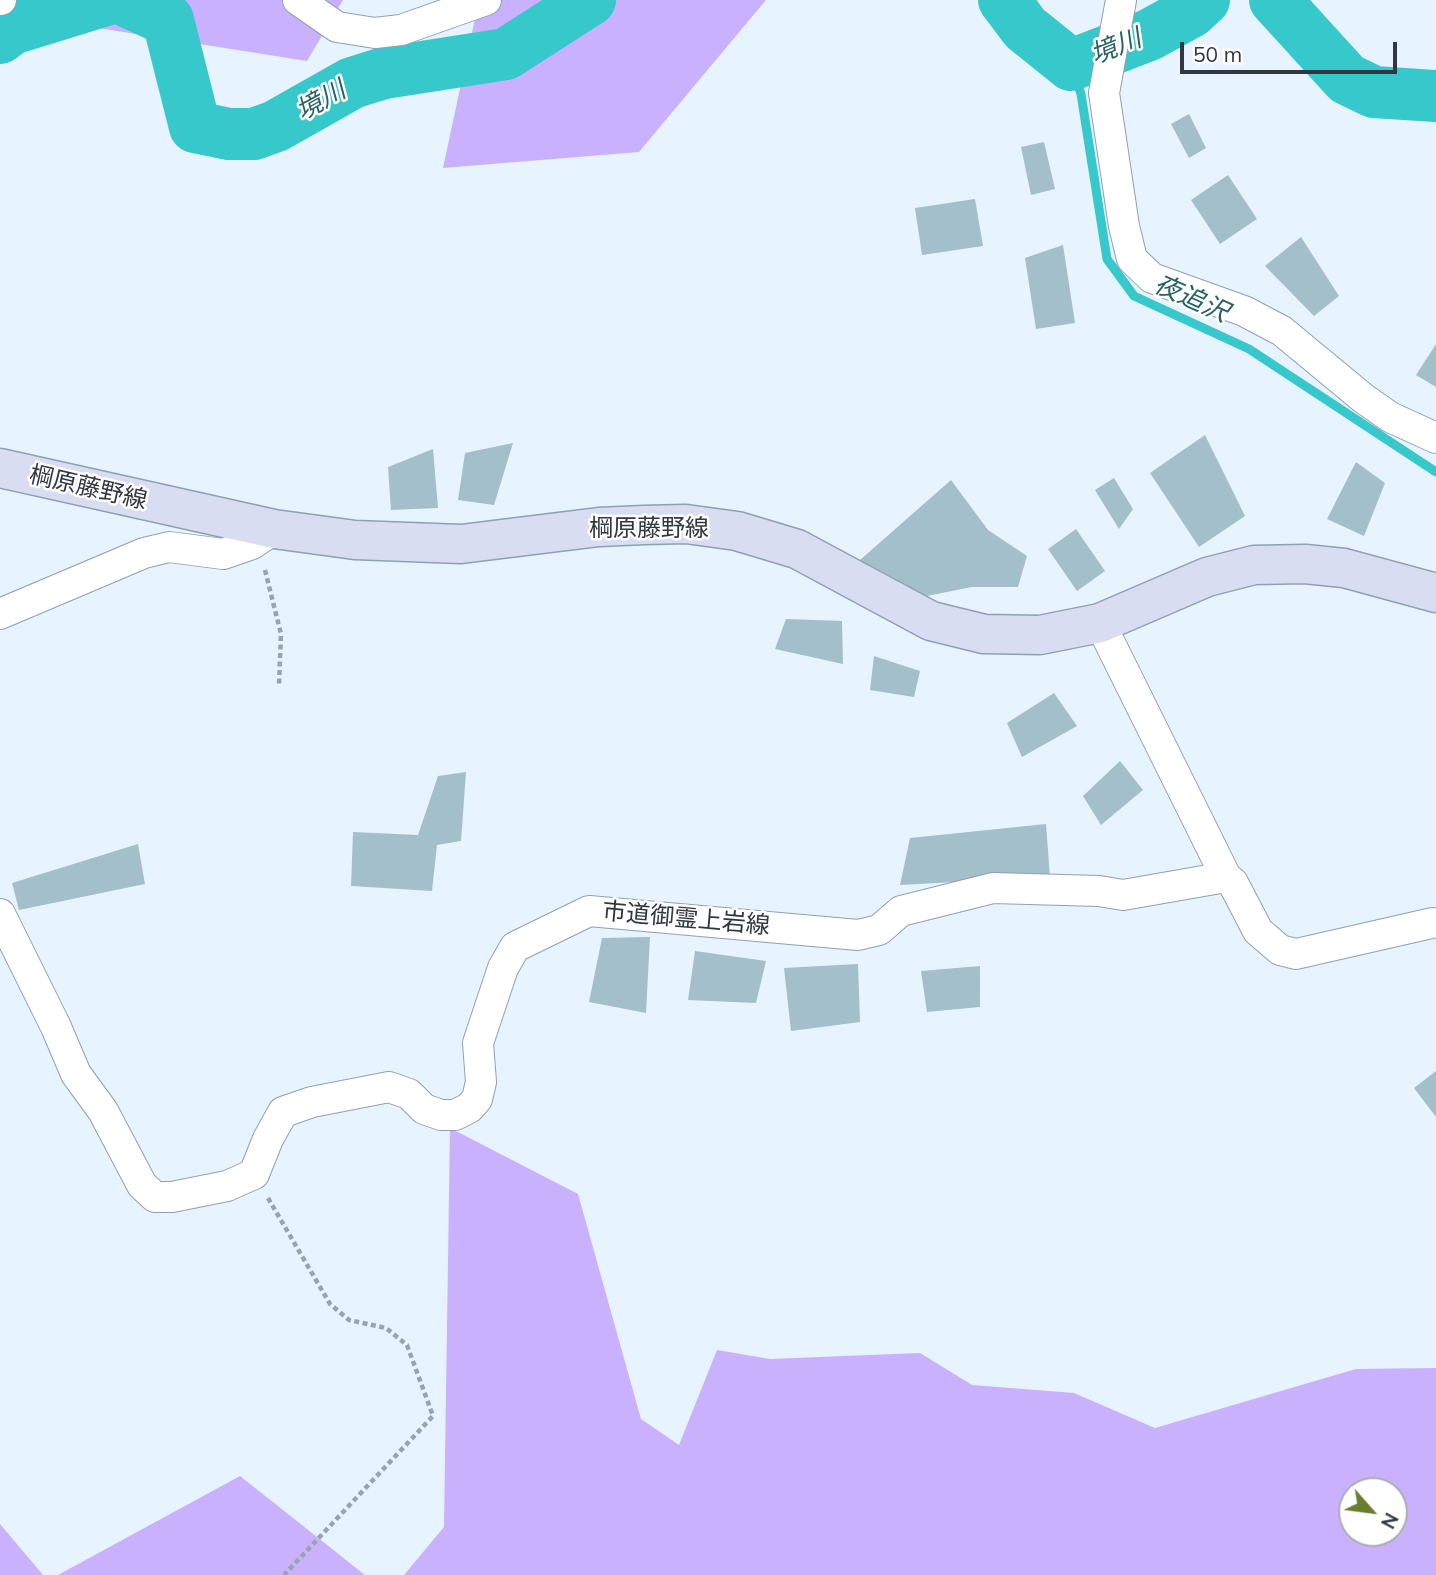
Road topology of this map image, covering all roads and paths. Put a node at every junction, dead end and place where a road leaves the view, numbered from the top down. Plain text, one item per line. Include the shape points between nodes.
1 (298, 0) edge
2 (486, 0) edge
3 (1119, 13) edge
4 (1436, 438) edge
5 (0, 468) edge
6 (263, 537) junction
7 (1436, 593) edge
8 (0, 614) edge
9 (1100, 623) junction
10 (279, 684) dead end
11 (1226, 877) junction
12 (0, 914) edge
13 (1432, 923) dead end
14 (254, 1174) junction
15 (284, 1575) edge

1 - 2 street via 337,27 375,33 401,30
3 - 4 street via 1104,93 1132,259 1152,278 1244,311 1282,331 1390,417
5 - 6 main road, 棡原藤野線
6 - 8 street via 223,554 169,547 144,553
6 - 9 main road, 棡原藤野線 via 461,544 599,527 686,524 737,531 797,549 931,621 971,631 1040,635
6 - 10 path via 281,634
7 - 9 main road, 棡原藤野線 via 1344,568 1254,565 1207,577
9 - 11 street
11 - 13 street via 1258,931 1280,950 1296,954
11 - 14 street, 市道御霊上岩線 via 1123,895 993,888 901,911 879,930 858,935 589,911 515,947 503,968 478,1042 481,1082 469,1108 441,1115 389,1087 312,1102 283,1112
12 - 14 street via 76,1074 103,1111 142,1185 155,1197 172,1197 227,1186
14 - 15 path via 330,1304 349,1320 386,1328 407,1345 433,1416

